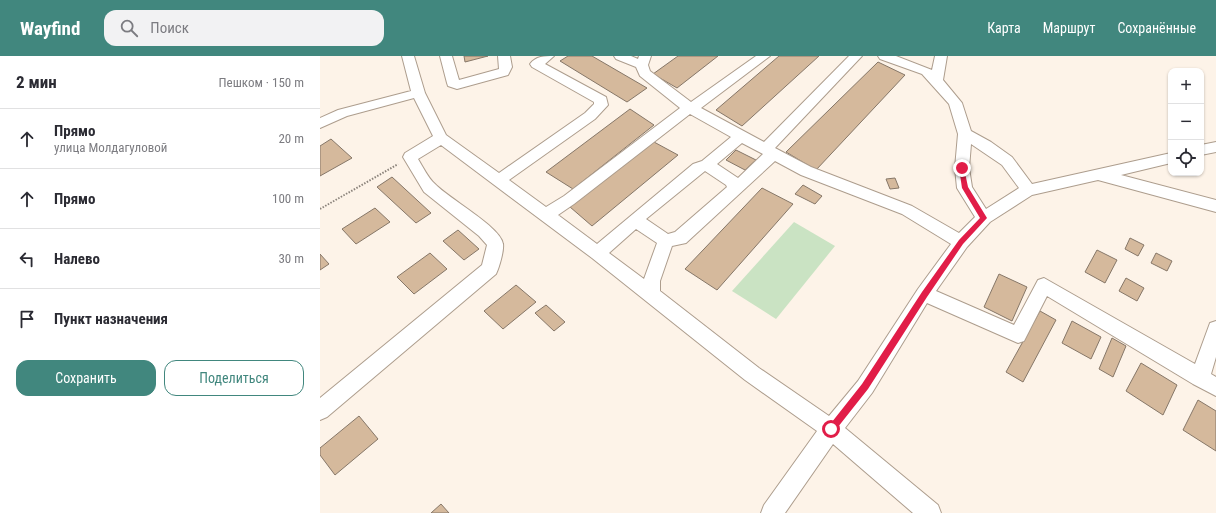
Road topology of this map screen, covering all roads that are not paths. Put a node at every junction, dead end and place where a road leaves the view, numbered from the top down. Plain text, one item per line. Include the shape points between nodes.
1 (408, 56) edge
2 (446, 56) edge
3 (504, 56) edge
4 (548, 56) edge
5 (620, 56) edge
6 (764, 56) edge
7 (856, 56) edge
8 (884, 56) edge
9 (941, 56) edge
10 (643, 61) edge
11 (936, 81) junction
12 (418, 92) junction
13 (690, 108) junction
14 (320, 123) edge
15 (964, 134) junction
16 (740, 136) junction
17 (441, 138) junction
18 (1216, 147) edge
19 (1204, 149) edge
20 (770, 151) junction
21 (1168, 159) edge
22 (707, 165) junction
23 (1099, 174) junction
24 (499, 180) junction
25 (735, 189) junction
26 (1028, 190) junction
27 (1216, 206) edge
28 (546, 215) junction
29 (984, 218) junction
30 (635, 220) junction
31 (666, 241) junction
32 (961, 242) junction
33 (598, 253) junction
34 (924, 294) junction
35 (651, 295) junction
36 (1216, 329) edge
37 (1200, 378) junction
38 (1216, 387) edge
39 (320, 410) edge
40 (831, 429) junction
41 (772, 513) edge
42 (930, 513) edge

1 - 12 street
2 - 3 street via 453,83 457,84 504,72
4 - 24 street via 536,64 600,100 601,105 590,116
5 - 10 street
6 - 13 street
7 - 20 street
8 - 11 street via 926,71
9 - 11 street
10 - 13 street via 644,73
11 - 15 street via 955,103
12 - 14 street via 343,113
12 - 17 street
13 - 16 street
13 - 28 street
15 - 26 street via 1007,161
15 - 29 street via 962,168 965,188
16 - 20 street
16 - 22 street
17 - 24 street
17 - 39 street via 410,157 429,188 485,231 495,244 490,269
18 - 19 street
20 - 25 street
20 - 32 street via 806,171 907,210
21 - 23 street
22 - 25 street via 733,182
22 - 30 street via 698,168
23 - 26 street
23 - 27 street
24 - 28 street
25 - 31 street via 680,238
26 - 29 street
28 - 33 street
29 - 32 street
30 - 31 street
30 - 33 street
31 - 35 street via 652,281
32 - 34 street
33 - 35 street
34 - 37 street via 1018,335 1044,285
34 - 40 street via 865,387
35 - 40 street via 752,374
36 - 37 street
37 - 38 street
40 - 41 street
40 - 42 street

